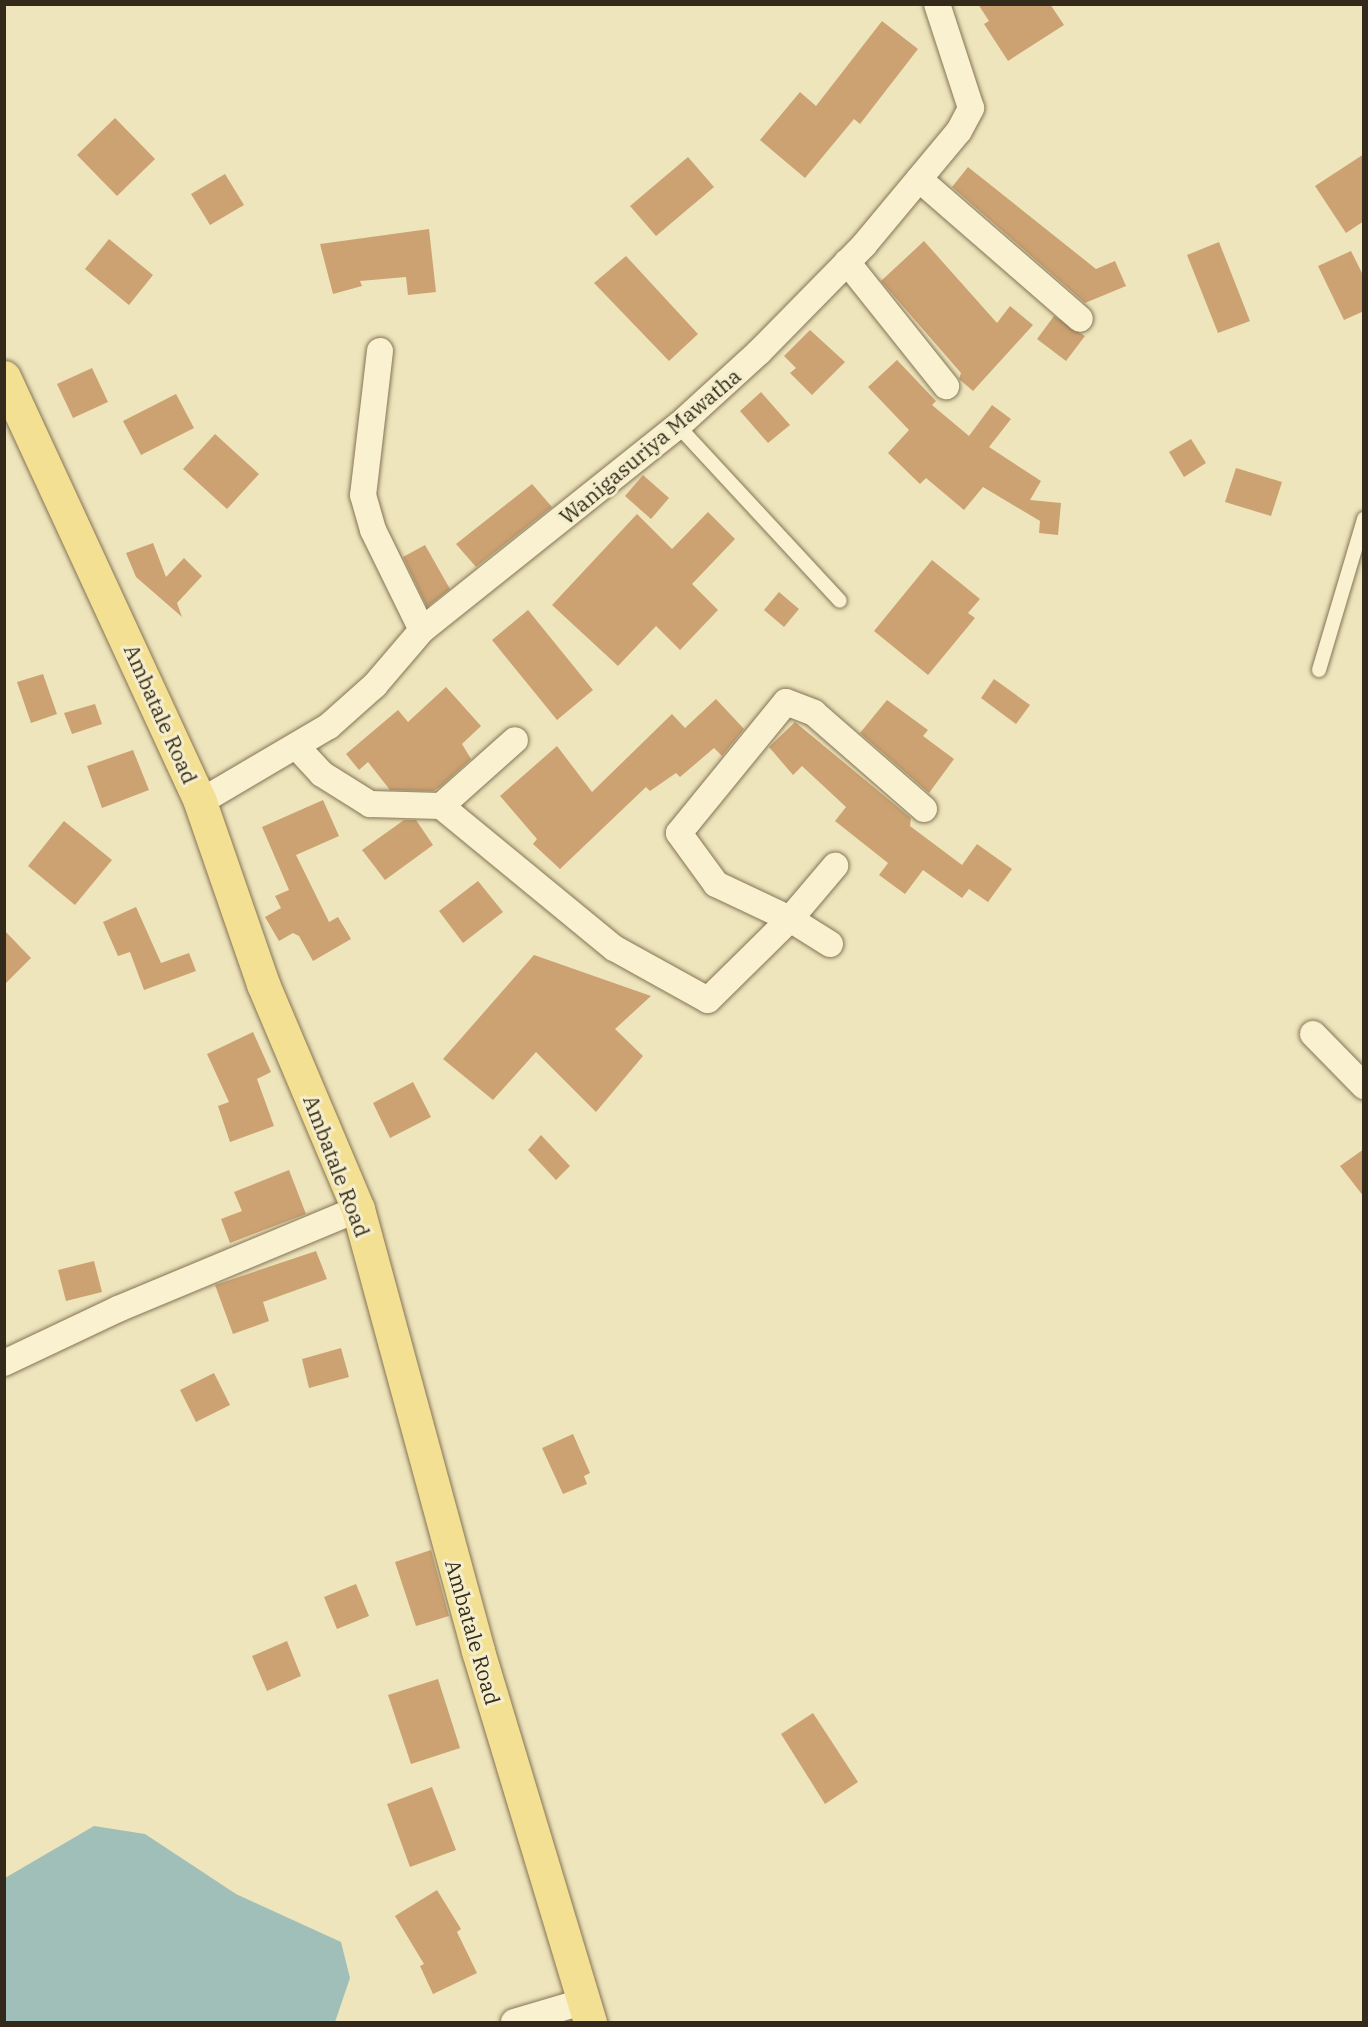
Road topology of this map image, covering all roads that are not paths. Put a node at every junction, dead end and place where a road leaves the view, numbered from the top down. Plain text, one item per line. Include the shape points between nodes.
1 (937, 4) edge
2 (919, 179) junction
3 (848, 262) junction
4 (1080, 319) dead end
5 (380, 351) dead end
6 (4, 376) edge
7 (946, 386) dead end
8 (678, 426) junction
9 (1364, 519) edge
10 (840, 601) dead end
11 (422, 630) junction
12 (1319, 670) dead end
13 (515, 740) dead end
14 (296, 746) junction
15 (200, 802) junction
16 (441, 806) junction
17 (924, 809) dead end
18 (835, 866) dead end
19 (790, 919) junction
20 (830, 944) dead end
21 (1313, 1034) dead end
22 (1364, 1086) edge
23 (358, 1209) junction
24 (4, 1363) edge
25 (586, 2012) edge
26 (514, 2022) edge

1 - 2 street, Wanigasuriya Mawatha via 971,108
2 - 3 street, Wanigasuriya Mawatha
2 - 4 street
3 - 7 street
3 - 8 street, Wanigasuriya Mawatha
5 - 11 street via 363,495 374,530
6 - 15 main road, Ambatale Road
8 - 10 lane
8 - 11 street, Wanigasuriya Mawatha
9 - 12 lane
11 - 14 street, Wanigasuriya Mawatha via 375,685 329,726
13 - 16 street
14 - 15 street, Wanigasuriya Mawatha
14 - 16 street via 322,774 370,804
15 - 23 main road, Ambatale Road via 263,984
16 - 19 street via 614,948 708,1000
17 - 19 street via 814,713 786,702 680,833 716,884
18 - 19 street
19 - 20 street
21 - 22 street
23 - 24 street via 118,1309
23 - 25 main road, Ambatale Road via 478,1651
25 - 26 street

